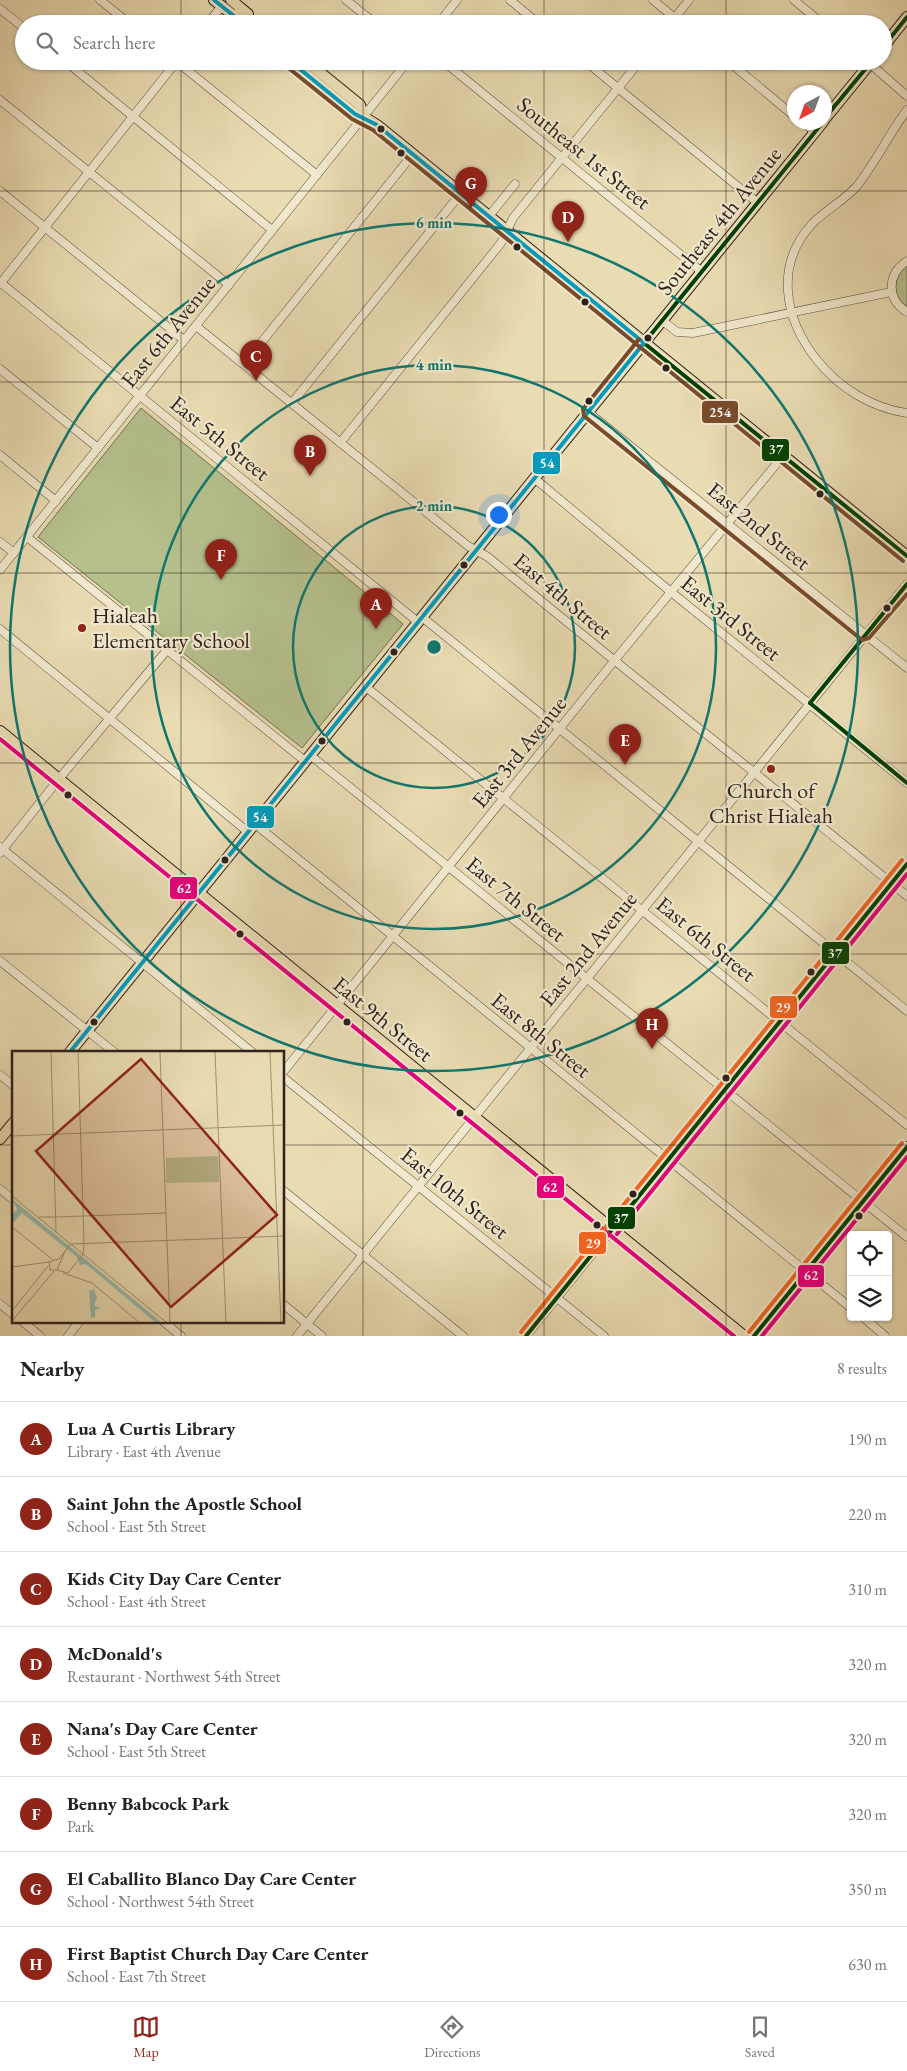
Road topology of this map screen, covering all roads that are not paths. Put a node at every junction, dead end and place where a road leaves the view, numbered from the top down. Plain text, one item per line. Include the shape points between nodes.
1 (100, 0) edge
2 (232, 0) edge
3 (346, 0) edge
4 (457, 0) edge
5 (510, 0) edge
6 (653, 0) edge
7 (689, 0) edge
8 (794, 0) edge
9 (218, 3) edge
10 (0, 9) edge
11 (119, 15) edge
12 (212, 15) edge
13 (233, 15) edge
14 (243, 15) edge
15 (250, 15) edge
16 (365, 15) edge
17 (445, 15) edge
18 (528, 15) edge
19 (667, 15) edge
20 (678, 15) edge
21 (812, 15) edge
22 (907, 17) edge
23 (15, 21) edge
24 (892, 36) edge
25 (76, 70) edge
26 (169, 70) edge
27 (187, 70) edge
28 (301, 70) edge
29 (317, 70) edge
30 (401, 70) edge
31 (454, 70) edge
32 (596, 70) edge
33 (633, 70) edge
34 (739, 70) edge
35 (864, 70) edge
36 (879, 70) edge
37 (618, 88) junction
38 (907, 96) edge
39 (0, 100) edge
40 (787, 110) edge
41 (907, 110) edge
42 (832, 111) edge
43 (133, 117) junction
44 (364, 117) junction
45 (813, 130) edge
46 (815, 132) joint
47 (413, 154) junction
48 (562, 158) junction
49 (88, 172) junction
50 (317, 176) junction
51 (515, 184) dead end
52 (0, 191) edge
53 (461, 193) junction
54 (758, 203) junction
55 (489, 216) junction
56 (45, 227) junction
57 (272, 230) junction
58 (508, 231) junction
59 (907, 261) edge
60 (702, 272) junction
61 (0, 283) edge
62 (229, 285) junction
63 (891, 292) junction
64 (792, 312) junction
65 (907, 312) edge
66 (663, 321) junction
67 (196, 326) junction
68 (184, 340) junction
69 (644, 344) junction
70 (244, 364) junction
71 (0, 369) edge
72 (140, 396) junction
73 (292, 403) junction
74 (588, 412) junction
75 (907, 413) edge
76 (340, 443) junction
77 (98, 448) junction
78 (0, 455) edge
79 (783, 456) junction
80 (534, 478) junction
81 (56, 501) junction
82 (728, 524) junction
83 (27, 537) junction
84 (0, 542) edge
85 (477, 550) junction
86 (14, 553) junction
87 (907, 556) edge
88 (0, 570) edge
89 (907, 584) edge
90 (671, 592) junction
91 (420, 619) junction
92 (0, 629) edge
93 (865, 634) junction
94 (167, 650) junction
95 (614, 661) junction
96 (907, 668) edge
97 (366, 687) junction
98 (810, 703) junction
99 (109, 718) junction
100 (559, 729) junction
101 (0, 731) edge
102 (308, 758) junction
103 (754, 771) junction
104 (58, 780) junction
105 (907, 783) edge
106 (504, 798) junction
107 (251, 828) junction
108 (698, 842) junction
109 (1, 850) edge
110 (907, 864) edge
111 (448, 868) junction
112 (891, 883) junction
113 (199, 893) junction
114 (907, 896) edge
115 (642, 910) junction
116 (393, 937) junction
117 (835, 953) junction
118 (0, 961) edge
119 (142, 964) junction
120 (586, 979) junction
121 (337, 1005) junction
122 (907, 1011) edge
123 (780, 1022) junction
124 (88, 1030) junction
125 (530, 1048) junction
126 (71, 1051) edge
127 (113, 1051) edge
128 (251, 1051) edge
129 (285, 1070) edge
130 (0, 1075) edge
131 (285, 1079) edge
132 (12, 1084) edge
133 (724, 1091) junction
134 (474, 1118) junction
135 (12, 1124) edge
136 (907, 1125) edge
137 (0, 1138) edge
138 (907, 1147) edge
139 (668, 1160) junction
140 (419, 1186) junction
141 (0, 1189) edge
142 (285, 1192) edge
143 (12, 1198) edge
144 (863, 1202) junction
145 (612, 1230) junction
146 (907, 1237) edge
147 (363, 1255) junction
148 (807, 1272) junction
149 (557, 1298) junction
150 (0, 1304) edge
151 (847, 1305) edge
152 (285, 1306) edge
153 (12, 1313) edge
154 (867, 1321) edge
155 (25, 1324) edge
156 (77, 1324) edge
157 (166, 1324) edge
158 (307, 1324) junction
159 (40, 1336) edge
160 (68, 1336) edge
161 (181, 1336) edge
162 (297, 1336) edge
163 (322, 1336) edge
164 (463, 1336) edge
165 (526, 1336) edge
166 (604, 1336) edge
167 (744, 1336) edge
168 (754, 1336) edge
169 (886, 1336) edge

1 - 11 street
2 - 15 main road
3 - 16 street
4 - 17 street
5 - 18 street
6 - 19 street
7 - 20 street
8 - 21 street
9 - 12 street
9 - 13 main road
9 - 14 main road
10 - 23 street
22 - 24 main road
25 - 43 street
26 - 43 street
27 - 50 street
28 - 44 main road via 355,114
29 - 44 main road via 360,105
30 - 44 street, East 6th Avenue
31 - 48 street, Southeast 1st Street
32 - 37 street
33 - 37 street
34 - 40 street
35 - 42 main road, Southeast 4th Avenue
36 - 38 street
37 - 48 street
37 - 54 street
39 - 49 street
41 - 64 street via 856,186 819,218 801,239 787,278 787,299
43 - 49 street
43 - 57 street
44 - 47 main road
44 - 50 street, East 6th Avenue
45 - 46 street
46 - 54 main road, Southeast 4th Avenue
47 - 53 main road
47 - 70 street
48 - 58 street via 514,218
48 - 60 street, Southeast 1st Street
49 - 56 street
49 - 62 street
50 - 57 street, East 6th Avenue
51 - 55 street
52 - 56 street
53 - 55 main road
53 - 73 street
54 - 60 main road, Southeast 4th Avenue
55 - 58 main road
56 - 61 street
56 - 68 street
57 - 62 street, East 6th Avenue
58 - 69 main road
58 - 76 street
59 - 63 street via 896,272
60 - 66 main road, Southeast 4th Avenue
61 - 72 street, East 5th Street
62 - 67 street, East 6th Avenue
63 - 64 street
63 - 65 street via 896,303
64 - 66 street via 689,333 677,332
64 - 75 street via 814,356 834,377 850,391 871,402
66 - 69 main road, Southeast 4th Avenue
67 - 68 street, East 6th Avenue
67 - 70 street, East 4th Street
68 - 72 street, East 6th Avenue
69 - 74 main road, Southeast 4th Avenue
69 - 79 main road
70 - 73 street, East 4th Street
71 - 77 street
72 - 77 street, East 6th Avenue
72 - 91 street, East 5th Street
73 - 76 street, East 4th Street
74 - 80 main road, Southeast 4th Avenue
74 - 82 street, East 2nd Street
76 - 85 street, East 4th Street
77 - 81 street, East 6th Avenue
78 - 81 street
79 - 82 street, East 3rd Avenue
79 - 87 main road
80 - 85 main road, Southeast 4th Avenue
80 - 90 street, East 3rd Street
81 - 83 street, East 6th Avenue
82 - 90 street, East 3rd Avenue
82 - 93 street, East 2nd Street
83 - 86 street, East 6th Avenue
83 - 94 street, East 7th Street
84 - 86 street
85 - 91 main road, Southeast 4th Avenue
85 - 95 street, East 4th Street
86 - 88 street, East 6th Avenue
89 - 93 street, East 2nd Avenue
90 - 95 street, East 3rd Avenue
90 - 98 street, East 3rd Street
91 - 97 main road, Southeast 4th Avenue
91 - 100 street, East 5th Street
92 - 99 street, East 8th Street
93 - 96 street, East 2nd Street
93 - 98 street, East 2nd Avenue
94 - 99 street
94 - 102 street, East 7th Street
95 - 100 street, East 3rd Avenue
95 - 103 street, East 4th Street
97 - 102 main road, Southeast 4th Avenue
97 - 106 street, East 6th Street
98 - 103 street, East 2nd Avenue
98 - 105 street, East 3rd Street
99 - 104 street
99 - 107 street, East 8th Street
100 - 106 street, East 3rd Avenue
100 - 108 street, East 5th Street
101 - 104 main road, East 9th Street
102 - 107 main road, Southeast 4th Avenue
102 - 111 street, East 7th Street
103 - 108 street, East 2nd Avenue
103 - 112 street, East 4th Street
104 - 109 street
104 - 113 main road, East 9th Street
106 - 111 street, East 3rd Avenue
106 - 115 street, East 6th Street
107 - 113 main road, Southeast 4th Avenue
107 - 116 street, East 8th Street
108 - 115 street, East 2nd Avenue
108 - 117 street, East 5th Street
109 - 119 street
110 - 112 street
111 - 116 street, East 3rd Avenue
111 - 120 street, East 7th Street
112 - 114 street, East 4th Street
112 - 117 street
113 - 119 main road, Southeast 4th Avenue
113 - 121 main road, East 9th Street
115 - 120 street, East 2nd Avenue
115 - 123 street, East 6th Street
116 - 121 street, East 3rd Avenue
116 - 125 street, East 8th Street
117 - 122 street, East 5th Street
117 - 123 street
118 - 124 street
119 - 124 main road, Southeast 4th Avenue
119 - 128 street
120 - 125 street, East 2nd Avenue
120 - 133 street, East 7th Street
121 - 129 street, East 3rd Avenue
121 - 134 main road, East 9th Street
123 - 133 street
123 - 136 street, East 6th Street
124 - 126 main road, Southeast 4th Avenue
124 - 127 street
125 - 134 street, East 2nd Avenue
125 - 139 street, East 8th Street
130 - 132 street
131 - 140 street, East 10th Street
133 - 139 street
133 - 144 street, East 7th Street
134 - 140 street, East 2nd Avenue
134 - 145 main road, East 9th Street
135 - 137 main road
138 - 144 main road
139 - 145 street
139 - 148 street, East 8th Street
140 - 147 street, East 2nd Avenue
140 - 149 street, East 10th Street
141 - 143 street
142 - 147 street
144 - 146 street, East 7th Street
144 - 148 main road
145 - 149 street
145 - 167 main road, East 9th Street
147 - 158 street, East 2nd Avenue
147 - 164 street
148 - 151 street, East 8th Street
148 - 168 main road
149 - 165 street
149 - 166 street, East 10th Street
150 - 153 street
152 - 158 street
154 - 169 street
155 - 159 street
156 - 160 street
157 - 161 street
158 - 162 street, East 2nd Avenue
158 - 163 street

